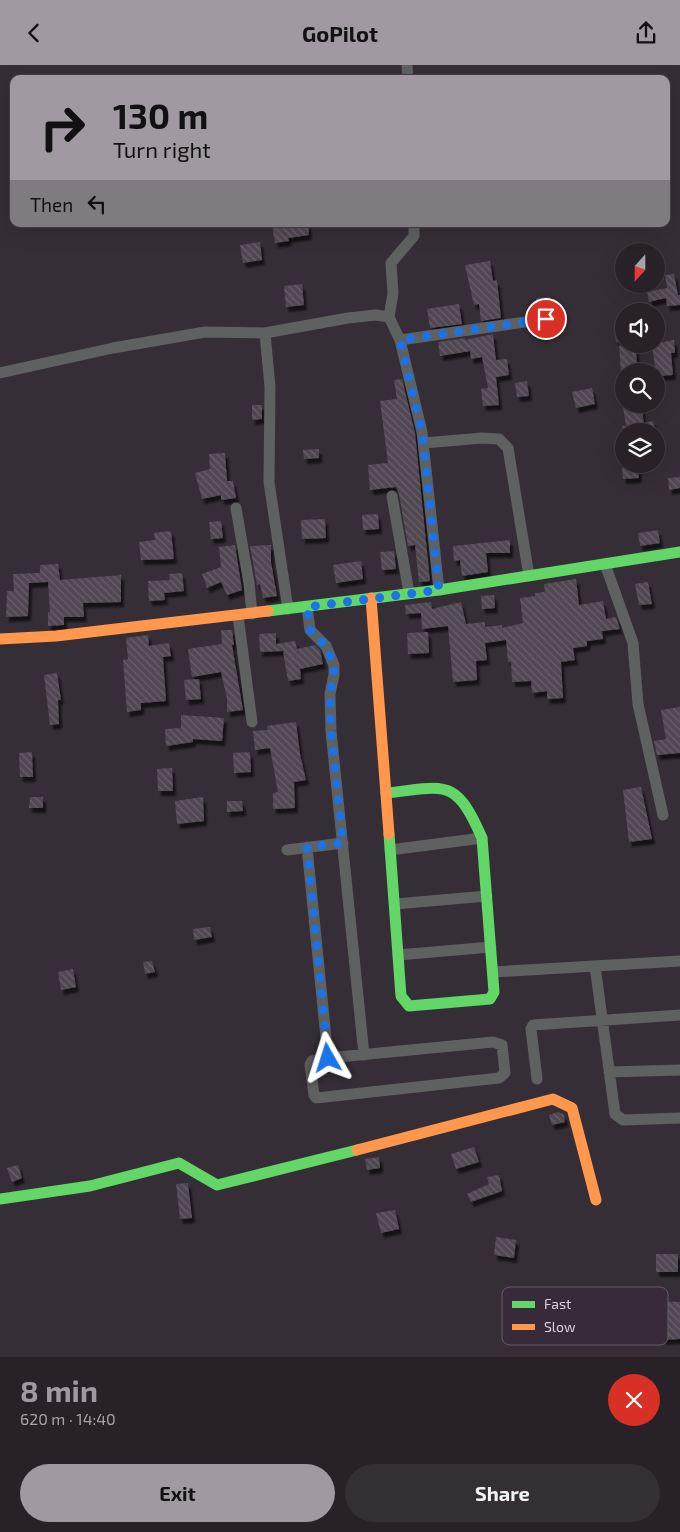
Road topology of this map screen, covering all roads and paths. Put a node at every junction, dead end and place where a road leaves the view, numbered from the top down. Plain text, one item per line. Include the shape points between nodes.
1 (414, 227) edge
2 (389, 317) junction
3 (546, 319) dead end
4 (265, 333) junction
5 (400, 340) junction
6 (0, 373) edge
7 (424, 443) junction
8 (392, 496) dead end
9 (236, 508) dead end
10 (680, 552) edge
11 (605, 565) junction
12 (529, 576) junction
13 (439, 590) junction
14 (410, 593) junction
15 (371, 599) junction
16 (307, 607) junction
17 (288, 609) junction
18 (252, 614) junction
19 (238, 616) junction
20 (0, 639) edge
21 (252, 722) dead end
22 (386, 793) junction
23 (663, 815) dead end
24 (482, 838) junction
25 (343, 843) junction
26 (307, 847) junction
27 (287, 850) dead end
28 (390, 850) junction
29 (487, 895) junction
30 (395, 905) junction
31 (491, 947) junction
32 (398, 955) junction
33 (680, 961) edge
34 (595, 966) junction
35 (492, 971) junction
36 (680, 1015) edge
37 (602, 1019) junction
38 (364, 1055) junction
39 (328, 1058) junction
40 (680, 1070) edge
41 (609, 1072) junction
42 (538, 1079) dead end
43 (680, 1118) edge
44 (0, 1199) edge
45 (596, 1200) dead end

1 - 2 street via 414,236 391,263 393,293
2 - 4 street via 348,318
2 - 5 street
3 - 5 street
4 - 6 street via 205,333 113,348
4 - 17 street via 270,387 269,482
5 - 7 street
7 - 12 street via 500,439 508,448
7 - 13 street
8 - 14 street
9 - 18 street
10 - 11 street
11 - 12 street
11 - 23 street via 633,643 638,704
12 - 13 street
13 - 14 street
14 - 15 street
15 - 16 street
15 - 22 street
16 - 17 street
16 - 25 street via 310,630 326,646 334,665 331,721
17 - 18 street
18 - 19 street
19 - 20 street
19 - 21 street
22 - 24 street via 445,788 456,794 473,816
22 - 28 street
24 - 28 street
24 - 29 street
25 - 26 street
25 - 38 street
26 - 27 street
26 - 39 street
28 - 30 street
29 - 30 street
29 - 31 street
30 - 32 street
31 - 32 street
31 - 35 street
32 - 35 street via 401,996 409,1006 486,1001 494,992
33 - 34 street
34 - 35 street
34 - 37 street
36 - 37 street
37 - 41 street
37 - 42 street via 533,1025
38 - 39 street
38 - 39 street via 498,1042 502,1045 505,1073 499,1078 316,1098 310,1065 312,1061
40 - 41 street
41 - 43 street via 618,1118
44 - 45 street via 90,1187 179,1163 216,1185 553,1099 572,1108

